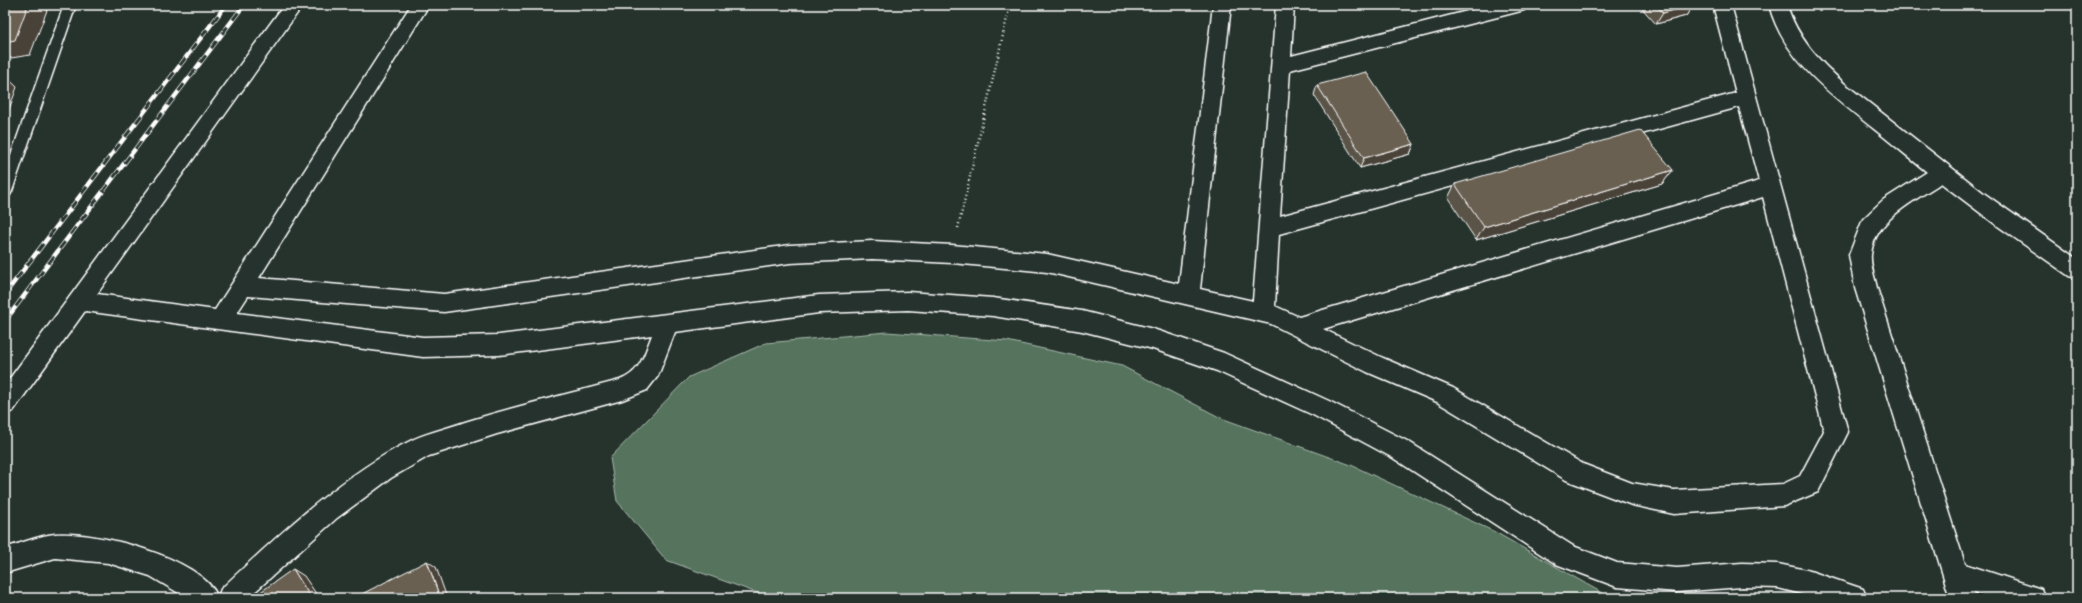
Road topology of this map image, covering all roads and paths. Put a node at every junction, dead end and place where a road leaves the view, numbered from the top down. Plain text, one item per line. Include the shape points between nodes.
1 (70, 5) edge
2 (294, 5) edge
3 (420, 5) edge
4 (1010, 5) edge
5 (1222, 5) edge
6 (1285, 5) edge
7 (1517, 5) edge
8 (1722, 5) edge
9 (1778, 5) edge
10 (1280, 66) junction
11 (1748, 96) junction
12 (1941, 173) junction
13 (1771, 186) junction
14 (5, 191) edge
15 (1269, 228) junction
16 (952, 254) junction
17 (2077, 270) edge
18 (242, 286) junction
19 (1188, 297) junction
20 (80, 301) junction
21 (1263, 313) junction
22 (220, 320) junction
23 (668, 322) junction
24 (1298, 327) junction
25 (5, 404) edge
26 (5, 561) edge
27 (1956, 574) junction
28 (205, 598) edge
29 (230, 598) edge
30 (1854, 598) edge
31 (1963, 598) edge
32 (2032, 598) edge

1 - 14 lane
2 - 20 street
3 - 18 street
4 - 16 path
5 - 19 street
6 - 10 street
7 - 10 street
8 - 11 street
9 - 12 street via 1782,21 1800,49 1833,85
10 - 15 street
11 - 13 street
11 - 15 street
12 - 17 street via 2030,239
12 - 27 street via 1890,206 1870,225 1860,255 1866,288
13 - 24 street
13 - 24 street via 1836,432 1809,484 1784,495 1674,502 1632,494 1575,472 1445,395 1375,365
15 - 21 street
16 - 18 street via 872,250 790,254 444,303
16 - 19 street via 1047,263
18 - 22 street
19 - 21 street
20 - 22 street
20 - 25 street
21 - 24 street
22 - 23 street via 423,347 499,345
23 - 29 street via 650,369 639,383 422,447 382,470 328,510
23 - 30 street via 819,304 908,301 993,307 1082,321 1153,339 1224,363 1321,408 1401,450 1565,555 1617,575 1677,580 1742,575 1778,576 1807,582
26 - 28 street via 55,546 108,551 156,565 194,587
27 - 31 street
27 - 32 street

